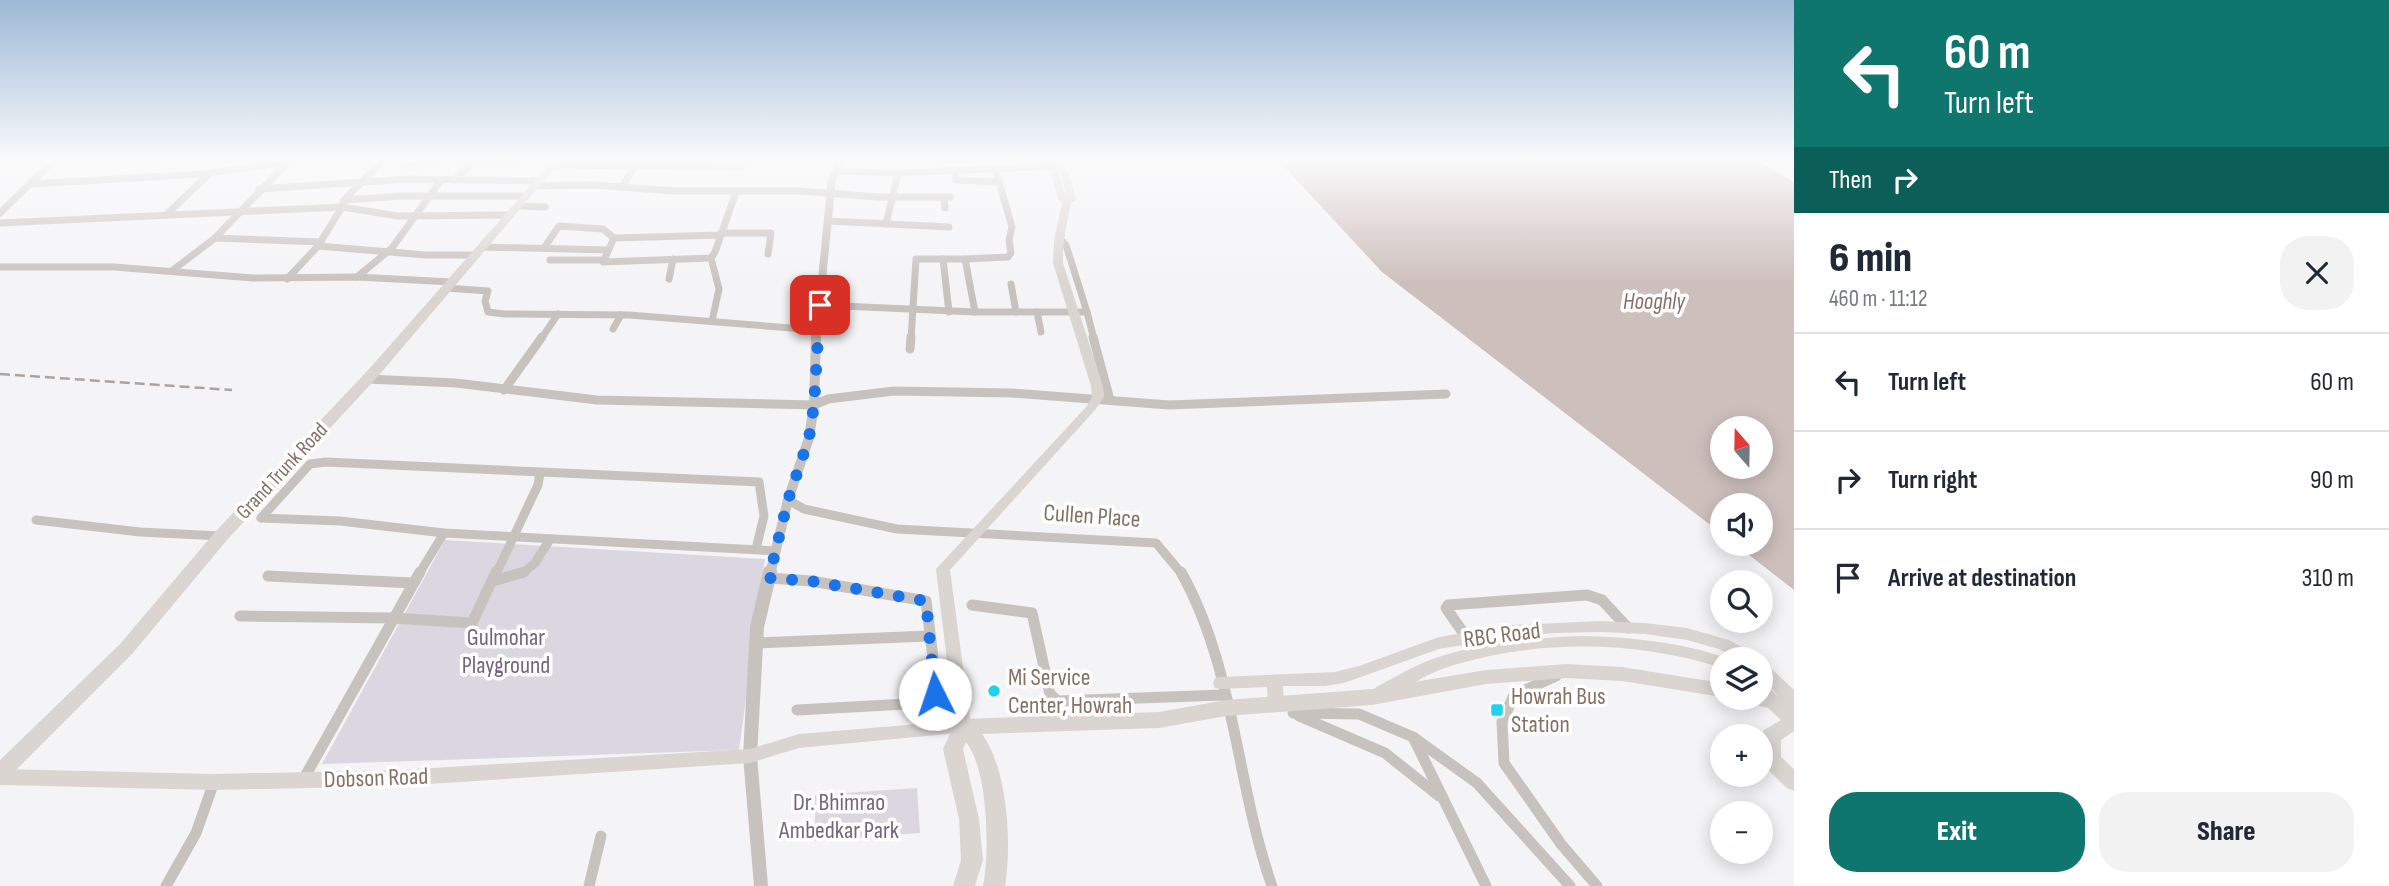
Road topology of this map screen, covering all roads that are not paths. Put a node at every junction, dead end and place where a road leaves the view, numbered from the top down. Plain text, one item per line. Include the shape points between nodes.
1 (180, 202) edge
2 (249, 202) edge
3 (361, 202) edge
4 (425, 202) edge
5 (485, 202) edge
6 (521, 202) edge
7 (732, 202) edge
8 (830, 202) edge
9 (892, 202) edge
10 (946, 202) edge
11 (1005, 202) edge
12 (1067, 202) edge
13 (343, 204) junction
14 (518, 206) junction
15 (545, 207) dead end
16 (945, 208) dead end
17 (240, 213) junction
18 (417, 214) junction
19 (166, 215) junction
20 (829, 221) junction
21 (0, 223) edge
22 (886, 224) junction
23 (950, 227) dead end
24 (720, 234) junction
25 (215, 238) junction
26 (614, 238) junction
27 (1059, 238) junction
28 (319, 244) junction
29 (391, 248) junction
30 (544, 248) junction
31 (608, 250) junction
32 (479, 251) junction
33 (768, 254) dead end
34 (711, 258) junction
35 (673, 259) junction
36 (943, 259) junction
37 (965, 259) junction
38 (550, 260) dead end
39 (604, 260) junction
40 (0, 267) edge
41 (173, 270) junction
42 (357, 277) junction
43 (287, 279) junction
44 (669, 279) dead end
45 (1011, 284) dead end
46 (449, 285) junction
47 (820, 305) junction
48 (913, 310) junction
49 (950, 312) junction
50 (975, 312) junction
51 (1016, 312) junction
52 (1037, 312) junction
53 (1087, 312) junction
54 (558, 314) junction
55 (621, 315) junction
56 (712, 321) junction
57 (613, 329) dead end
58 (816, 330) junction
59 (1041, 332) dead end
60 (910, 349) dead end
61 (367, 379) junction
62 (504, 390) junction
63 (1446, 394) dead end
64 (1110, 400) junction
65 (814, 405) junction
66 (540, 472) junction
67 (788, 500) junction
68 (36, 520) dead end
69 (444, 533) junction
70 (221, 536) junction
71 (515, 537) junction
72 (550, 539) junction
73 (756, 549) junction
74 (776, 551) junction
75 (268, 576) dead end
76 (769, 578) junction
77 (493, 581) junction
78 (412, 583) junction
79 (972, 605) dead end
80 (240, 616) dead end
81 (393, 618) junction
82 (1628, 628) junction
83 (929, 636) junction
84 (1467, 638) junction
85 (756, 643) junction
86 (1730, 647) edge
87 (1710, 658) edge
88 (1566, 671) junction
89 (1275, 680) junction
90 (1773, 681) edge
91 (1710, 688) edge
92 (1223, 695) junction
93 (1372, 697) junction
94 (1773, 701) edge
95 (1773, 702) edge
96 (1794, 704) edge
97 (1285, 709) junction
98 (797, 710) dead end
99 (1794, 721) edge
100 (963, 727) junction
101 (1413, 737) junction
102 (751, 756) junction
103 (0, 775) edge
104 (303, 780) junction
105 (214, 782) junction
106 (1794, 782) edge
107 (1439, 796) junction
108 (601, 836) dead end
109 (166, 886) edge
110 (589, 886) edge
111 (761, 886) edge
112 (964, 886) edge
113 (994, 886) edge
114 (1272, 886) edge
115 (1486, 886) edge
116 (1570, 886) edge
117 (1597, 886) edge

1 - 19 street
2 - 17 street
3 - 13 street
4 - 18 street
5 - 14 street
6 - 14 main road, Grand Trunk Road
7 - 24 street
8 - 20 street
9 - 22 street
10 - 16 street
11 - 37 street via 1012,227 1011,253 1008,257
12 - 27 main road
13 - 17 street
13 - 18 street via 352,212
13 - 28 street
14 - 15 street
14 - 18 street
14 - 32 main road, Grand Trunk Road
17 - 19 street
17 - 25 street
18 - 29 street
19 - 21 street
20 - 22 street
20 - 47 street
22 - 23 street
24 - 26 street
24 - 33 street via 771,233
24 - 34 street
25 - 28 street
25 - 41 street
26 - 30 street via 603,229 559,226
26 - 31 street
27 - 53 street via 1066,245
27 - 100 main road via 1059,267 1098,397 943,569
28 - 29 street
28 - 43 street
29 - 32 street via 410,254
29 - 42 street
30 - 31 street
30 - 32 street
31 - 39 street
32 - 46 main road, Grand Trunk Road
34 - 35 street
34 - 56 street via 722,292
35 - 39 street
35 - 44 street
36 - 37 street
36 - 48 street via 916,259
36 - 49 street
37 - 50 street
38 - 39 street
40 - 41 street
41 - 43 street
42 - 43 street
42 - 46 street
45 - 51 street
46 - 54 street via 488,290 488,312
46 - 61 main road, Grand Trunk Road
47 - 48 street
47 - 58 street
48 - 49 street
48 - 60 street
49 - 50 street
50 - 51 street
51 - 52 street
52 - 53 street
52 - 59 street
53 - 64 street
54 - 55 street
54 - 62 street
55 - 56 street
55 - 57 street
56 - 58 street
58 - 65 street
61 - 62 street
61 - 70 main road, Grand Trunk Road
62 - 65 street via 597,400
63 - 64 street via 1183,405 1129,405
64 - 65 street via 894,391
65 - 67 street via 809,438
66 - 69 street via 310,464 261,518
66 - 71 street
66 - 73 street via 759,482 766,503
67 - 74 street
67 - 92 street, Cullen Place via 804,509 897,529 1156,542 1172,553 1198,600
68 - 70 street
69 - 71 street
69 - 78 street
70 - 103 main road, Grand Trunk Road via 126,649
71 - 72 street
71 - 77 street
72 - 73 street
72 - 77 street via 539,562 527,572
73 - 74 street
74 - 76 street
75 - 78 street
76 - 83 street via 926,601
76 - 85 street
77 - 81 street via 472,623
78 - 81 street
79 - 92 street via 1032,613 1050,694 1057,701
80 - 81 street
81 - 104 street via 376,657
82 - 84 main road, RBC Road via 1547,629
82 - 84 street via 1602,600 1587,595 1448,605
82 - 86 main road, RBC Road via 1692,634
83 - 85 street
83 - 98 street via 936,682 931,699
84 - 89 main road, RBC Road via 1418,648 1353,674
85 - 102 street
87 - 93 main road, RBC Road via 1622,642 1497,649 1439,663
88 - 91 main road via 1622,674
88 - 93 main road via 1486,677
88 - 117 street via 1514,695 1502,722 1504,763 1560,844
89 - 92 main road, RBC Road
89 - 97 main road
90 - 96 main road
92 - 97 main road
92 - 100 main road via 1159,720
92 - 114 street, Cullen Place via 1253,829
93 - 97 main road
94 - 96 main road
95 - 99 main road
97 - 101 street via 1359,714
97 - 107 street via 1385,753
99 - 106 main road via 1771,736 1771,760
100 - 102 main road via 799,741
100 - 112 main road via 953,749 969,819 972,860
100 - 113 main road via 980,747 995,808 999,870
101 - 107 street
101 - 116 street via 1477,783
102 - 104 main road, Dobson Road
102 - 111 street
103 - 105 main road, Dobson Road
104 - 105 main road, Dobson Road
105 - 109 street via 196,832
107 - 115 street
108 - 110 street

